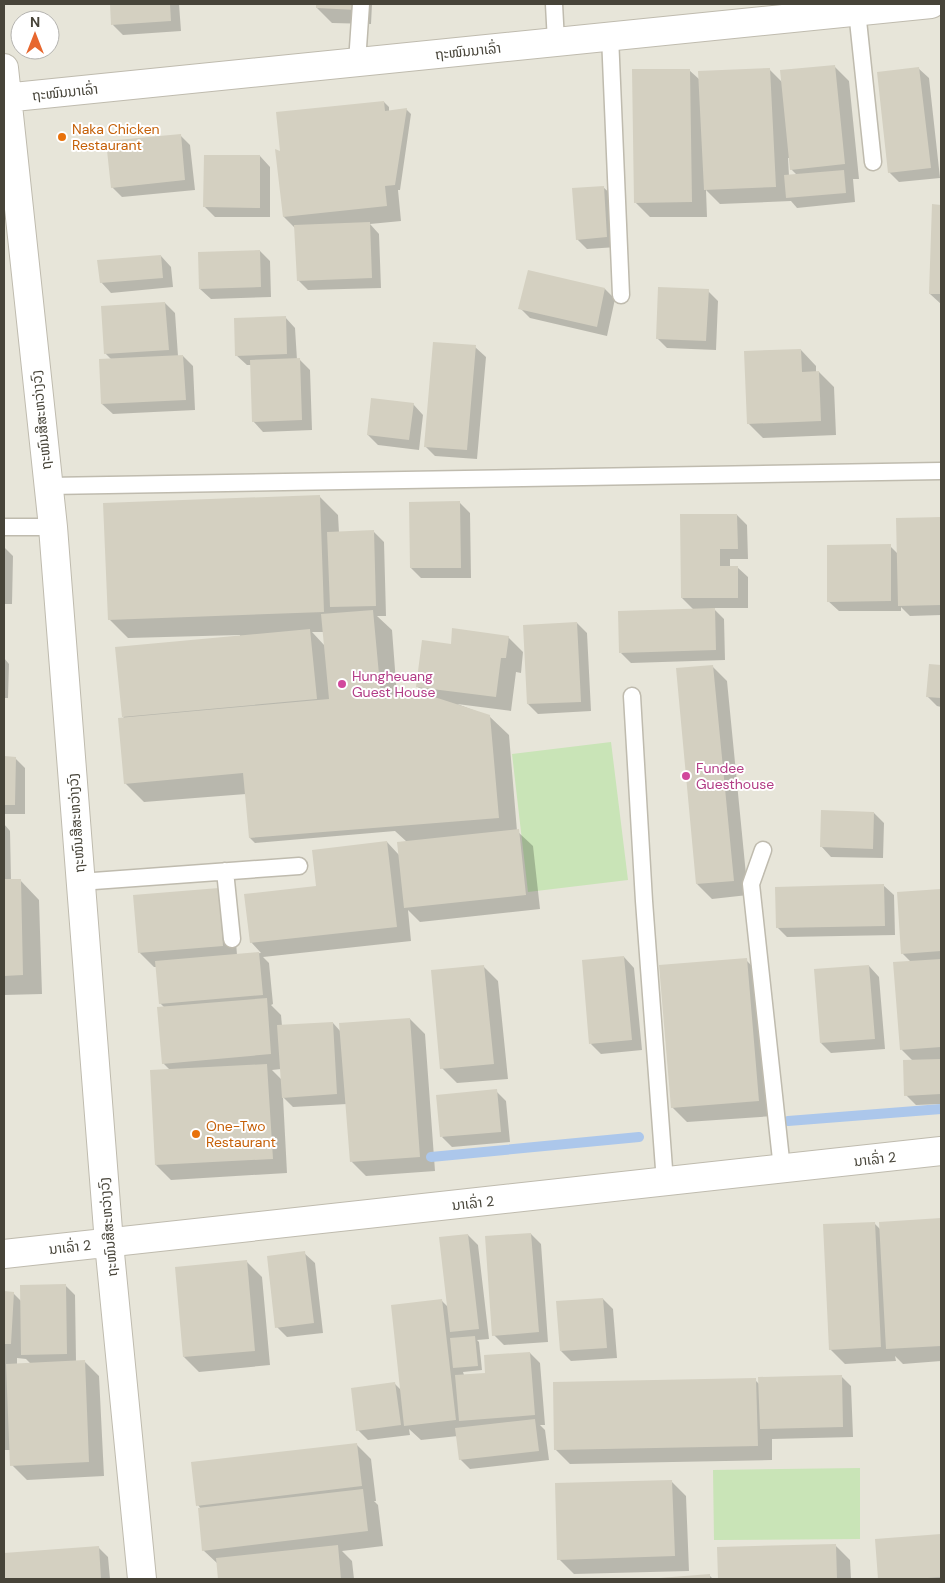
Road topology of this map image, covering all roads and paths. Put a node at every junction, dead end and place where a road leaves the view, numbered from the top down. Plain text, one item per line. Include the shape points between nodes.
1 (361, 4) edge
2 (554, 4) edge
3 (932, 4) edge
4 (785, 11) edge
5 (856, 11) junction
6 (610, 36) junction
7 (556, 42) junction
8 (357, 62) junction
9 (4, 68) edge
10 (6, 98) edge
11 (872, 162) dead end
12 (621, 295) dead end
13 (941, 471) edge
14 (48, 486) junction
15 (4, 527) edge
16 (53, 527) junction
17 (632, 696) dead end
18 (763, 850) dead end
19 (299, 866) dead end
20 (225, 871) junction
21 (80, 882) junction
22 (232, 939) dead end
23 (941, 1151) edge
24 (782, 1169) junction
25 (665, 1182) junction
26 (109, 1243) junction
27 (4, 1254) edge
28 (142, 1579) edge

1 - 8 lane
2 - 7 lane
3 - 5 street, ຖະໜົນນາເລົ່າ
4 - 5 street, ຖະໜົນນາເລົ່າ
4 - 6 street, ຖະໜົນນາເລົ່າ
5 - 11 lane
6 - 7 street, ຖະໜົນນາເລົ່າ
6 - 12 lane
7 - 8 street, ຖະໜົນນາເລົ່າ
8 - 10 street, ຖະໜົນນາເລົ່າ
9 - 10 street, ຖະໜົນສີສະຫວ່າງວົງ
10 - 14 street, ຖະໜົນສີສະຫວ່າງວົງ
13 - 14 lane
14 - 16 street, ຖະໜົນສີສະຫວ່າງວົງ
15 - 16 lane
16 - 21 street, ຖະໜົນສີສະຫວ່າງວົງ
17 - 25 lane
18 - 24 lane via 751,884
19 - 20 lane
20 - 21 lane
20 - 22 lane
21 - 26 street, ຖະໜົນສີສະຫວ່າງວົງ
23 - 24 street, ນາເລົ່າ 2
24 - 25 street, ນາເລົ່າ 2
25 - 26 street, ນາເລົ່າ 2
26 - 27 street, ນາເລົ່າ 2
26 - 28 street, ຖະໜົນສີສະຫວ່າງວົງ

